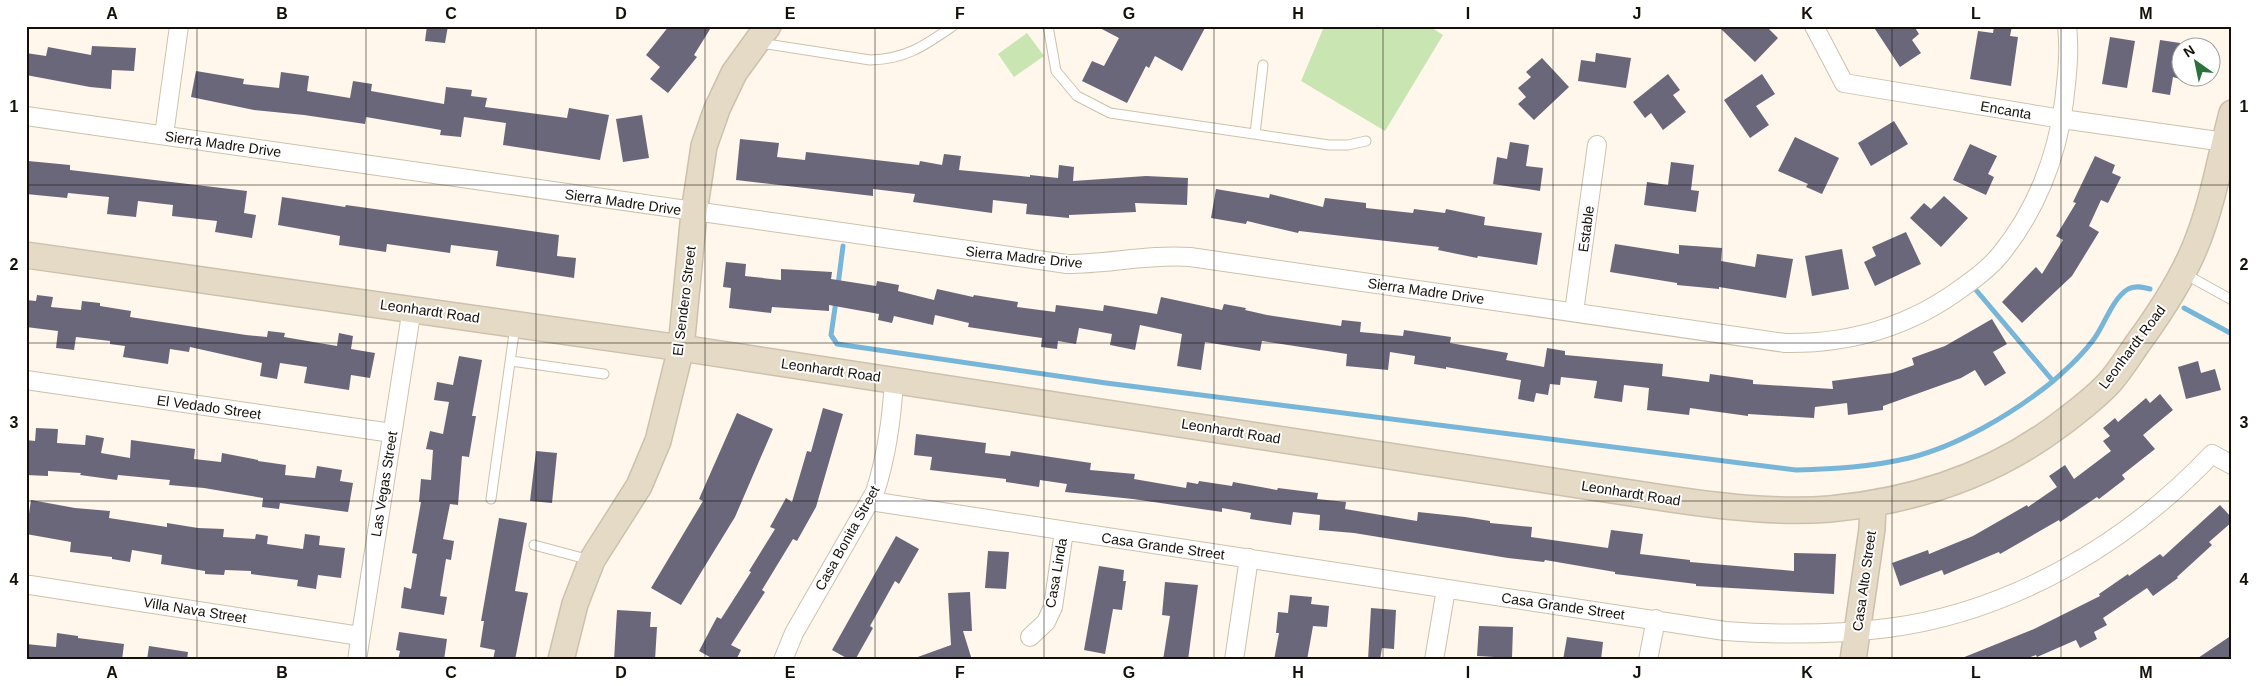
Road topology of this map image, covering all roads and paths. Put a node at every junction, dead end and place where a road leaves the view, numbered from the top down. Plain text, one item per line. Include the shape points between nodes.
1 (179, 26) edge
2 (953, 26) edge
3 (1048, 26) edge
4 (1814, 26) edge
5 (2067, 26) edge
6 (761, 34) edge
7 (1263, 65) dead end
8 (2232, 113) edge
9 (26, 116) edge
10 (2062, 119) junction
11 (1255, 134) junction
12 (164, 135) junction
13 (1366, 141) dead end
14 (2228, 142) edge
15 (1598, 145) dead end
16 (694, 213) junction
17 (26, 255) edge
18 (2182, 273) junction
19 (2232, 300) edge
20 (412, 308) junction
21 (1574, 312) junction
22 (515, 323) junction
23 (680, 348) junction
24 (511, 362) junction
25 (604, 374) dead end
26 (26, 380) edge
27 (894, 380) junction
28 (392, 433) junction
29 (2232, 466) edge
30 (491, 499) dead end
31 (870, 501) junction
32 (1873, 503) junction
33 (1064, 531) junction
34 (534, 545) dead end
35 (1249, 558) junction
36 (592, 560) junction
37 (30, 585) dead end
38 (1446, 589) junction
39 (1656, 619) junction
40 (1857, 631) junction
41 (360, 636) junction
42 (1030, 637) dead end
43 (357, 660) edge
44 (561, 660) edge
45 (783, 660) edge
46 (1234, 660) edge
47 (1434, 660) edge
48 (1648, 660) edge
49 (1853, 660) edge

1 - 12 street
2 - 6 lane via 905,55 870,60
3 - 11 lane via 1056,71 1077,96 1110,114
4 - 10 street, Encanta via 1844,83
5 - 10 street, Sierra Madre Drive via 2068,71
6 - 16 street, El Sendero Street via 734,73 717,109 704,146
7 - 11 lane
8 - 14 street, Leonhardt Road
9 - 12 street, Sierra Madre Drive
10 - 14 street, Encanta
10 - 21 street, Sierra Madre Drive via 2050,168 2036,198 2000,255 1955,294 1898,324 1860,337 1786,343
11 - 13 lane via 1329,145
12 - 16 street, Sierra Madre Drive
14 - 18 street, Leonhardt Road via 2208,214
15 - 21 street, Estable
16 - 21 street, Sierra Madre Drive via 1067,264 1190,257
16 - 23 street, El Sendero Street
17 - 20 street, Leonhardt Road
18 - 19 lane
18 - 32 street, Leonhardt Road via 2163,309 2108,384 2076,413 2041,439 1964,480 1923,493
20 - 22 street, Leonhardt Road
20 - 28 street, Las Vegas Street
22 - 23 street, Leonhardt Road
22 - 24 lane
23 - 27 street, Leonhardt Road
23 - 36 street, El Sendero Street via 650,464
24 - 25 lane
24 - 30 lane
26 - 28 street, El Vedado Street
27 - 31 street, Casa Bonita Street via 886,452
27 - 32 street, Leonhardt Road via 1716,505 1829,509
28 - 41 street, Las Vegas Street
29 - 40 street, Casa Grande Street via 2212,454 2176,490 2110,542 1997,600 1942,617
31 - 33 street, Casa Grande Street
31 - 45 street, Casa Bonita Street via 794,633
32 - 40 street, Casa Alto Street
33 - 35 street, Casa Grande Street
33 - 42 street, Casa Linda via 1053,607 1046,622
34 - 36 lane
35 - 38 street, Casa Grande Street
35 - 46 street
36 - 44 street, El Sendero Street via 575,604
37 - 41 street, Villa Nava Street
38 - 39 street, Casa Grande Street
38 - 47 street
39 - 40 street, Casa Grande Street via 1725,631 1784,635
39 - 48 street
40 - 49 street, Casa Alto Street
41 - 43 street, Las Vegas Street

